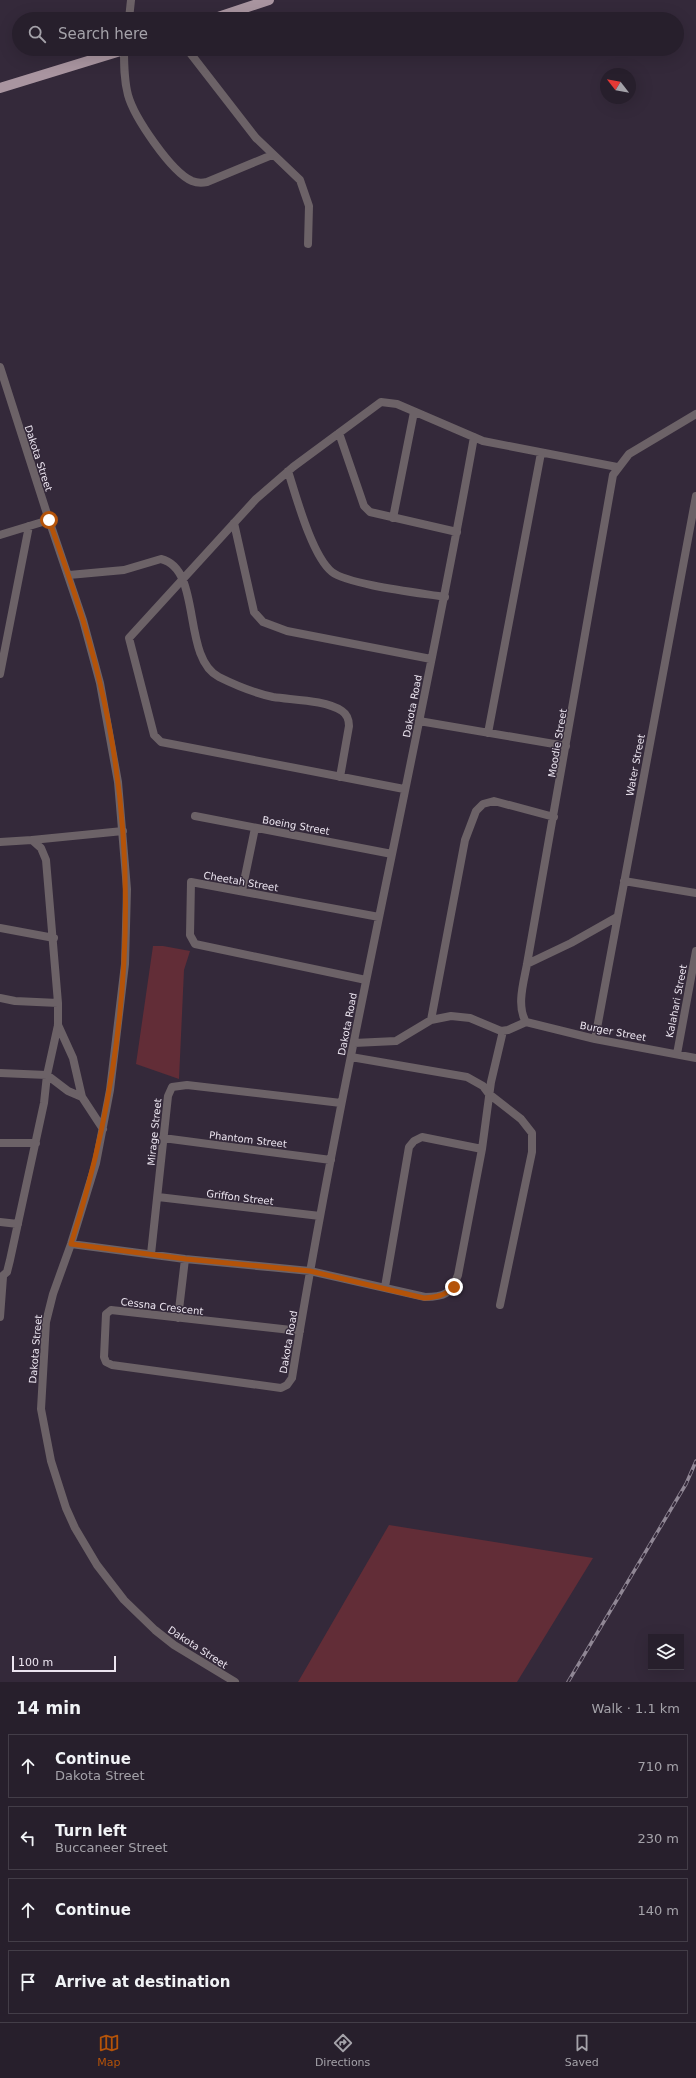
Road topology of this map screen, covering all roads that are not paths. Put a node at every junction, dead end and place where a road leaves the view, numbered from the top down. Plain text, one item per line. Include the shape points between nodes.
1 (131, 0) edge
2 (270, 0) edge
3 (130, 12) edge
4 (233, 12) edge
5 (103, 56) edge
6 (125, 56) edge
7 (192, 56) edge
8 (0, 88) edge
9 (272, 155) junction
10 (308, 244) dead end
11 (0, 367) edge
12 (414, 412) junction
13 (696, 414) edge
14 (339, 433) junction
15 (474, 438) junction
16 (541, 453) junction
17 (617, 467) junction
18 (288, 471) junction
19 (696, 496) edge
20 (393, 518) junction
21 (49, 520) junction
22 (234, 523) junction
23 (29, 526) junction
24 (457, 532) junction
25 (0, 535) edge
26 (69, 575) junction
27 (182, 579) junction
28 (445, 597) junction
29 (431, 659) junction
30 (0, 674) edge
31 (419, 721) junction
32 (488, 733) junction
33 (566, 746) junction
34 (340, 777) junction
35 (404, 789) junction
36 (195, 816) dead end
37 (554, 818) junction
38 (255, 828) junction
39 (123, 831) junction
40 (32, 840) junction
41 (0, 842) edge
42 (392, 854) junction
43 (624, 881) junction
44 (242, 892) junction
45 (696, 893) edge
46 (379, 917) junction
47 (617, 917) junction
48 (0, 928) edge
49 (54, 938) junction
50 (696, 951) edge
51 (527, 964) junction
52 (366, 980) junction
53 (0, 998) edge
54 (58, 1003) junction
55 (431, 1020) junction
56 (526, 1022) junction
57 (58, 1025) junction
58 (503, 1031) junction
59 (596, 1039) junction
60 (354, 1043) junction
61 (677, 1054) junction
62 (351, 1057) junction
63 (696, 1058) edge
64 (0, 1073) edge
65 (47, 1075) junction
66 (489, 1094) junction
67 (82, 1098) junction
68 (341, 1103) junction
69 (103, 1130) junction
70 (163, 1138) junction
71 (0, 1143) edge
72 (36, 1143) junction
73 (482, 1149) junction
74 (331, 1160) junction
75 (158, 1197) junction
76 (320, 1216) junction
77 (0, 1222) edge
78 (18, 1224) junction
79 (71, 1244) junction
80 (151, 1254) junction
81 (186, 1259) junction
82 (310, 1271) junction
83 (1, 1278) edge
84 (385, 1287) junction
85 (500, 1305) dead end
86 (0, 1317) edge
87 (178, 1318) junction
88 (300, 1331) junction
89 (282, 1388) joint
90 (215, 1670) junction
91 (223, 1682) edge
92 (235, 1682) edge

1 - 3 street
2 - 4 main road
5 - 8 main road
6 - 9 street via 124,74 133,108 166,156 187,178 198,183 207,182
7 - 9 street
9 - 10 street via 292,172 304,189 309,206
11 - 21 street, Dakota Street
12 - 14 street via 397,404 381,402
12 - 15 street
12 - 20 street
13 - 17 street via 629,454
14 - 18 street
14 - 20 street via 364,506 370,512
15 - 16 street
15 - 24 street, Dakota Road
16 - 17 street
16 - 32 street
17 - 33 street, Moodie Street via 609,492
18 - 22 street via 256,499
18 - 28 street via 304,522 318,552 332,572 342,578 360,582
19 - 43 street, Water Street
20 - 24 street
21 - 23 street
21 - 26 street, Dakota Street
22 - 27 street
22 - 29 street via 254,612 263,622 287,631
23 - 25 street
23 - 30 street
24 - 28 street, Dakota Road
26 - 27 street via 124,570 161,559 172,564
26 - 39 street, Dakota Street via 90,644 107,715
27 - 34 street via 203,661 212,673 264,695 328,705 345,713 349,720
27 - 34 street via 129,638 157,739 166,744
28 - 29 street, Dakota Road
29 - 31 street, Dakota Road
31 - 32 street
31 - 35 street, Dakota Road
32 - 33 street
33 - 37 street, Moodie Street
34 - 35 street
35 - 42 street, Dakota Road
36 - 38 street, Boeing Street
37 - 51 street, Moodie Street
37 - 55 street via 494,801 483,804 476,811 465,840
38 - 42 street, Boeing Street
38 - 44 street
39 - 40 street
39 - 69 street, Dakota Street via 127,889 125,964 114,1065
40 - 41 street
40 - 49 street via 41,848 46,860
42 - 46 street, Dakota Road
43 - 45 street
43 - 47 street, Water Street
44 - 46 street, Cheetah Street
44 - 52 street, Cheetah Street via 191,882 190,935 195,944
46 - 52 street, Dakota Road
47 - 51 street via 572,943
47 - 59 street, Water Street
48 - 49 street
49 - 54 street
50 - 61 street, Kalahari Street
51 - 56 street, Moodie Street via 521,1008
52 - 60 street, Dakota Road
53 - 54 street
54 - 57 street
55 - 58 street via 451,1016 470,1018 495,1030
55 - 60 street via 396,1041
56 - 58 street
56 - 59 street, Burger Street
57 - 65 street
57 - 67 street via 73,1058
58 - 66 street
59 - 61 street, Burger Street
60 - 62 street, Dakota Road
61 - 63 street, Burger Street
62 - 66 street via 467,1077 483,1086
62 - 68 street, Dakota Road
64 - 65 street
65 - 67 street
65 - 72 street
66 - 73 street
66 - 85 street via 521,1119 533,1138 524,1194
67 - 69 street
68 - 70 street, Mirage Street via 177,1085 169,1091
68 - 74 street, Dakota Road
69 - 79 street, Dakota Street via 96,1163
70 - 74 street, Phantom Street
70 - 75 street, Mirage Street
71 - 72 street
72 - 78 street
73 - 84 street via 454,1287 439,1297 424,1298
73 - 84 street via 422,1137 409,1147
74 - 76 street, Dakota Road
75 - 76 street, Griffon Street
75 - 80 street, Mirage Street
76 - 82 street, Dakota Road
77 - 78 street
78 - 83 street via 7,1272
79 - 80 street
79 - 90 street, Dakota Street via 49,1307 43,1352 41,1409 58,1487 85,1548 124,1600 174,1645
80 - 81 street
81 - 82 street
81 - 87 street
82 - 84 street
82 - 88 street, Dakota Road
83 - 86 street
87 - 88 street, Cessna Crescent
87 - 89 street, Cessna Crescent via 108,1310 103,1348 106,1362
88 - 89 street, Dakota Road via 292,1378
90 - 91 street
90 - 92 street, Dakota Street

